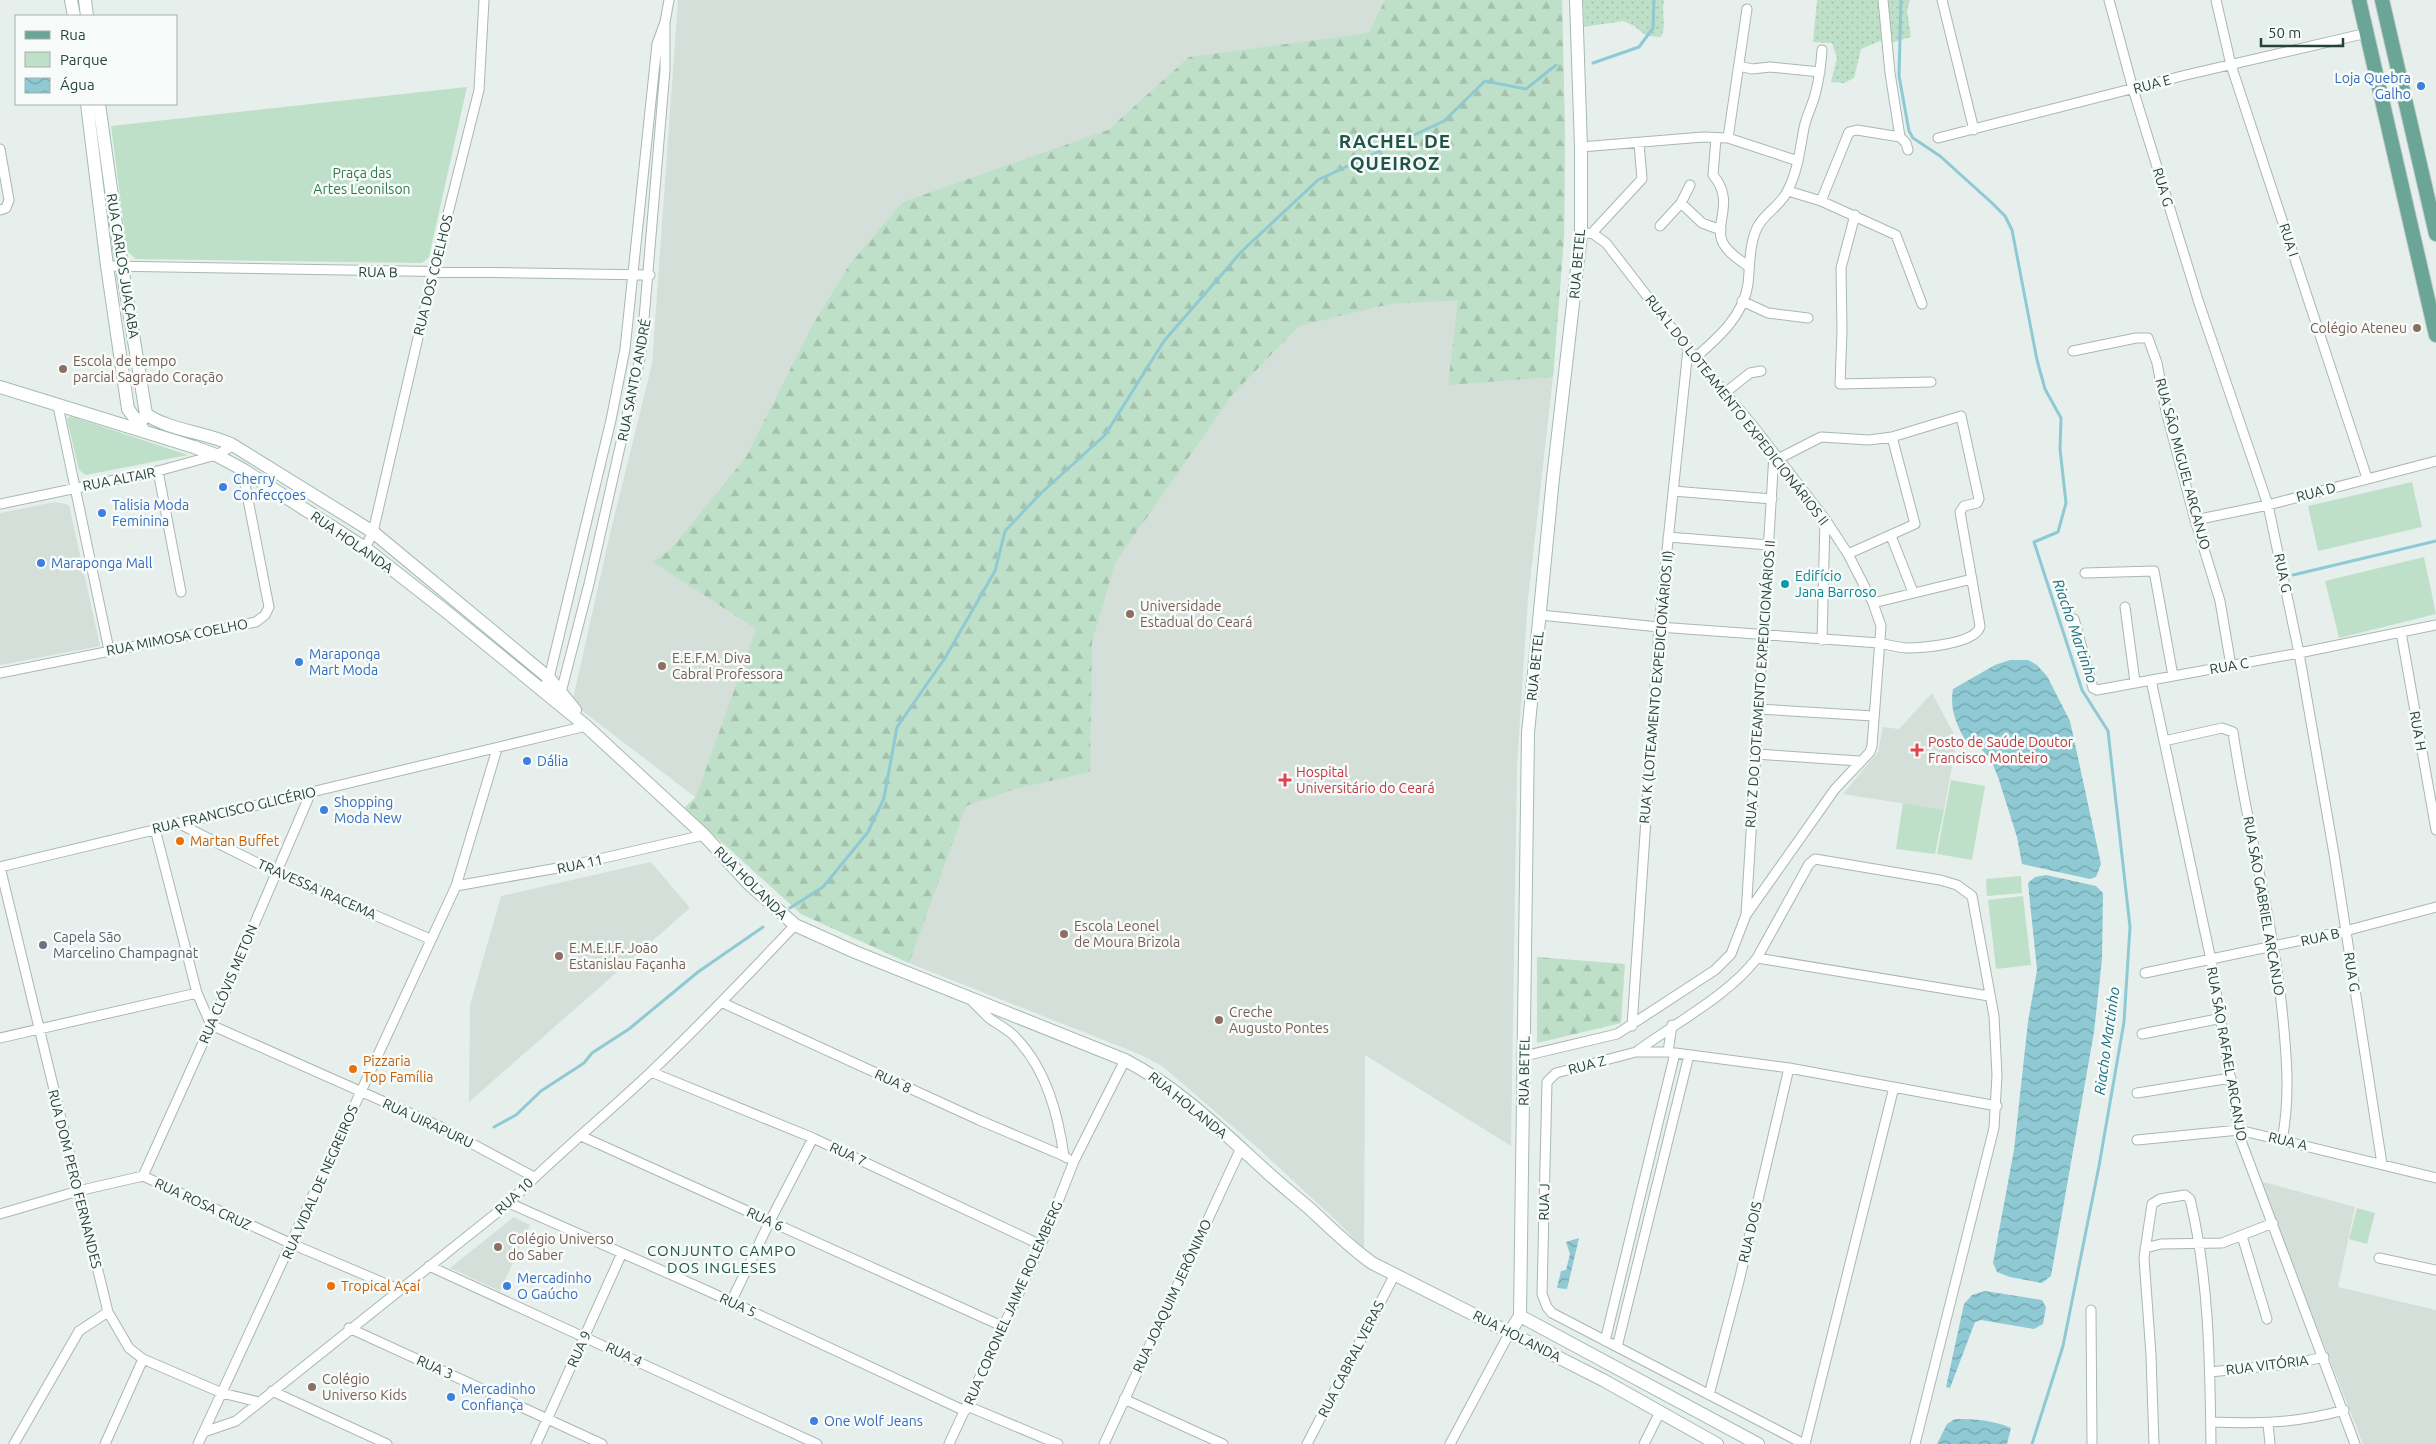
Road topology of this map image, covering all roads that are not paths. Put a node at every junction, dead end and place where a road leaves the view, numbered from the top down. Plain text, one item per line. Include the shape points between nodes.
1 (71, 0) edge
2 (85, 0) edge
3 (484, 0) edge
4 (669, 0) edge
5 (1576, 0) edge
6 (1884, 0) edge
7 (1942, 0) edge
8 (2109, 0) edge
9 (2216, 0) edge
10 (2359, 0) edge
11 (2382, 0) edge
12 (1748, 9) dead end
13 (74, 15) edge
14 (87, 15) edge
15 (665, 22) junction
16 (2367, 33) junction
17 (1822, 50) dead end
18 (2231, 65) junction
19 (1740, 66) junction
20 (1820, 72) junction
21 (2133, 89) junction
22 (2403, 91) junction
23 (2381, 96) junction
24 (87, 105) edge
25 (99, 105) edge
26 (2408, 116) junction
27 (2386, 120) junction
28 (1974, 130) junction
29 (1900, 137) junction
30 (1716, 138) junction
31 (1728, 138) junction
32 (1938, 138) dead end
33 (1639, 143) junction
34 (1581, 147) junction
35 (0, 149) edge
36 (1908, 150) dead end
37 (1798, 161) junction
38 (1690, 185) dead end
39 (1788, 191) junction
40 (1821, 201) junction
41 (1682, 203) junction
42 (0, 210) edge
43 (2433, 211) edge
44 (1854, 215) junction
45 (1660, 226) dead end
46 (1721, 230) junction
47 (1586, 234) junction
48 (2436, 234) edge
49 (106, 266) junction
50 (122, 267) junction
51 (1749, 267) junction
52 (433, 273) junction
53 (632, 273) junction
54 (650, 275) junction
55 (1742, 302) junction
56 (1922, 304) dead end
57 (1808, 318) dead end
58 (2436, 335) edge
59 (1688, 349) junction
60 (2073, 351) dead end
61 (1696, 357) junction
62 (1760, 371) dead end
63 (1931, 382) dead end
64 (0, 387) edge
65 (1726, 392) junction
66 (58, 406) junction
67 (146, 414) junction
68 (137, 428) junction
69 (1892, 437) junction
70 (235, 446) junction
71 (216, 455) junction
72 (1776, 456) junction
73 (2436, 461) edge
74 (242, 469) junction
75 (158, 471) junction
76 (2367, 478) junction
77 (75, 487) junction
78 (1673, 492) junction
79 (1772, 499) junction
80 (0, 504) edge
81 (2268, 505) junction
82 (1825, 519) junction
83 (2195, 520) junction
84 (373, 532) junction
85 (1891, 536) junction
86 (1668, 537) junction
87 (1769, 545) junction
88 (365, 548) junction
89 (1848, 554) junction
90 (2085, 573) dead end
91 (1972, 579) junction
92 (181, 592) dead end
93 (1913, 592) junction
94 (1873, 603) junction
95 (2125, 607) dead end
96 (1540, 615) junction
97 (2074, 619) dead end
98 (2436, 625) edge
99 (1658, 627) junction
100 (2401, 632) junction
101 (1763, 635) junction
102 (1822, 640) junction
103 (1879, 643) junction
104 (109, 650) junction
105 (2299, 653) junction
106 (2231, 666) junction
107 (0, 673) edge
108 (2173, 676) junction
109 (2151, 680) junction
110 (2135, 682) junction
111 (546, 683) junction
112 (560, 697) junction
113 (1759, 709) junction
114 (1873, 716) junction
115 (586, 726) junction
116 (2164, 741) junction
117 (497, 749) junction
118 (1756, 754) junction
119 (1859, 761) junction
120 (311, 792) junction
121 (178, 823) junction
122 (155, 829) junction
123 (2436, 830) edge
124 (704, 835) junction
125 (0, 867) edge
126 (275, 872) junction
127 (456, 886) junction
128 (2436, 907) edge
129 (1746, 914) junction
130 (795, 925) junction
131 (2345, 931) junction
132 (430, 939) junction
133 (2274, 947) junction
134 (1757, 958) junction
135 (2211, 960) junction
136 (2145, 973) dead end
137 (196, 993) junction
138 (968, 996) junction
139 (1989, 996) junction
140 (722, 1003) junction
141 (2222, 1018) junction
142 (211, 1025) junction
143 (1632, 1026) junction
144 (1672, 1026) junction
145 (39, 1029) junction
146 (2142, 1034) dead end
147 (0, 1038) edge
148 (1636, 1052) junction
149 (1671, 1052) junction
150 (1689, 1055) junction
151 (1524, 1056) junction
152 (1125, 1060) junction
153 (1789, 1068) junction
154 (650, 1072) junction
155 (2231, 1078) junction
156 (1894, 1087) junction
157 (1546, 1088) joint
158 (360, 1092) junction
159 (2137, 1093) dead end
160 (1997, 1106) junction
161 (2239, 1130) junction
162 (581, 1136) junction
163 (813, 1138) junction
164 (2137, 1140) dead end
165 (2282, 1140) junction
166 (1241, 1148) junction
167 (1064, 1156) junction
168 (1074, 1161) junction
169 (2382, 1164) junction
170 (142, 1176) junction
171 (534, 1177) junction
172 (2436, 1178) edge
173 (78, 1191) junction
174 (510, 1203) junction
175 (0, 1214) edge
176 (770, 1221) junction
177 (2273, 1223) junction
178 (2242, 1236) junction
179 (2200, 1242) junction
180 (292, 1244) junction
181 (1041, 1245) junction
182 (2145, 1248) junction
183 (622, 1253) junction
184 (2379, 1258) dead end
185 (429, 1266) junction
186 (2436, 1270) edge
187 (1395, 1274) junction
188 (398, 1289) junction
189 (731, 1302) junction
190 (2091, 1310) dead end
191 (108, 1312) junction
192 (1520, 1316) junction
193 (2267, 1319) dead end
194 (1004, 1327) junction
195 (349, 1328) junction
196 (1510, 1332) junction
197 (585, 1337) junction
198 (1605, 1340) junction
199 (1617, 1346) junction
200 (2324, 1357) junction
201 (144, 1359) junction
202 (2210, 1372) junction
203 (272, 1391) junction
204 (222, 1393) junction
205 (1709, 1395) junction
206 (1124, 1399) junction
207 (259, 1402) junction
208 (966, 1408) junction
209 (2344, 1410) junction
210 (1660, 1412) junction
211 (548, 1419) junction
212 (2211, 1422) junction
213 (2268, 1424) junction
214 (204, 1432) junction
215 (14, 1444) edge
216 (105, 1444) edge
217 (198, 1444) edge
218 (387, 1444) edge
219 (536, 1444) edge
220 (602, 1444) edge
221 (817, 1444) edge
222 (949, 1444) edge
223 (1058, 1444) edge
224 (1104, 1444) edge
225 (1223, 1444) edge
226 (1307, 1444) edge
227 (1450, 1444) edge
228 (1644, 1444) edge
229 (1718, 1444) edge
230 (1758, 1444) edge
231 (1804, 1444) edge
232 (1915, 1444) edge
233 (2092, 1444) edge
234 (2154, 1444) edge
235 (2211, 1444) edge
236 (2270, 1444) edge
237 (2355, 1444) edge

1 - 13 street
2 - 14 street
3 - 52 street, RUA DOS COELHOS via 479,90
4 - 15 street, RUA SANTO ANDRÉ
5 - 34 street, RUA BETEL
6 - 29 street
7 - 28 street
8 - 21 street, RUA G
9 - 18 street, RUA I
10 - 16 main road
11 - 22 main road
12 - 19 street
15 - 53 street, RUA SANTO ANDRÉ via 657,44
15 - 54 street, RUA SANTO ANDRÉ via 665,70
16 - 18 street, RUA E
16 - 23 main road
17 - 20 street
18 - 21 street, RUA E
18 - 76 street, RUA I
19 - 20 street
19 - 31 street
20 - 37 street via 1804,126
21 - 28 street, RUA E
21 - 81 street, RUA G via 2199,303
22 - 23 main road
22 - 26 main road
23 - 27 main road
24 - 49 street, RUA CARLOS JUAÇABA
25 - 50 street, RUA CARLOS JUAÇABA
26 - 27 main road
26 - 43 main road
27 - 58 main road
28 - 32 street, RUA E
29 - 36 street
29 - 40 street via 1850,132
30 - 31 street
30 - 33 street
30 - 46 street via 1713,175 1722,186 1724,209
31 - 37 street
33 - 34 street
33 - 47 street via 1642,179
34 - 47 street, RUA BETEL
35 - 42 street via 10,200 6,208
37 - 39 street
38 - 41 street
39 - 40 street
39 - 51 street via 1757,228
40 - 44 street
41 - 45 street
41 - 46 street via 1702,223
43 - 48 main road
44 - 56 street via 1896,235
44 - 63 street via 1841,268 1840,384
46 - 51 street via 1722,242
47 - 59 street, RUA L DO LOTEAMENTO EXPEDICIONÁRIOS II via 1606,243
47 - 96 street, RUA BETEL
49 - 50 street, RUA B
49 - 68 street, RUA CARLOS JUAÇABA via 128,409
50 - 52 street, RUA B
50 - 67 street, RUA CARLOS JUAÇABA
51 - 55 street via 1748,286
52 - 53 street, RUA B
52 - 84 street, RUA DOS COELHOS
53 - 54 street, RUA B
53 - 111 street, RUA SANTO ANDRÉ via 625,349 611,420
54 - 112 street, RUA SANTO ANDRÉ via 641,354 628,419
55 - 57 street via 1768,313
55 - 61 street via 1726,329
59 - 61 street, RUA L DO LOTEAMENTO EXPEDICIONÁRIOS II
59 - 78 street, RUA K (LOTEAMENTO EXPEDICIONÁRIOS II)
60 - 83 street, RUA SÃO MIGUEL ARCANJO via 2148,338
61 - 65 street, RUA L DO LOTEAMENTO EXPEDICIONÁRIOS II
62 - 65 street via 1750,373
64 - 66 street, RUA HOLANDA
65 - 72 street, RUA L DO LOTEAMENTO EXPEDICIONÁRIOS II
66 - 68 street, RUA HOLANDA
66 - 77 street
67 - 68 street
67 - 70 street, RUA HOLANDA via 157,421 210,435
68 - 71 street, RUA HOLANDA
69 - 72 street via 1869,440 1821,437
69 - 85 street via 1915,524
69 - 91 street via 1961,416 1979,499 1978,503 1964,506 1960,512
70 - 71 street, RUA ALTAIR
70 - 84 street, RUA HOLANDA
71 - 74 street, RUA HOLANDA
71 - 75 street, RUA ALTAIR
72 - 79 street, RUA Z DO LOTEAMENTO EXPEDICIONÁRIOS II
72 - 82 street, RUA L DO LOTEAMENTO EXPEDICIONÁRIOS II
73 - 76 street, RUA D
74 - 88 street, RUA HOLANDA
74 - 104 street, RUA MIMOSA COELHO via 269,607 265,615 256,622
75 - 77 street, RUA ALTAIR
75 - 92 street
76 - 81 street, RUA D
77 - 80 street, RUA ALTAIR
77 - 104 street
78 - 79 street
78 - 86 street, RUA K (LOTEAMENTO EXPEDICIONÁRIOS II)
79 - 87 street, RUA Z DO LOTEAMENTO EXPEDICIONÁRIOS II
81 - 83 street, RUA D
81 - 105 street, RUA G
82 - 89 street, RUA L DO LOTEAMENTO EXPEDICIONÁRIOS II
82 - 102 street
83 - 106 street, RUA SÃO MIGUEL ARCANJO via 2222,607
84 - 88 street, RUA DOS COELHOS
84 - 111 street, RUA HOLANDA
85 - 89 street
85 - 93 street
86 - 87 street
86 - 99 street, RUA K (LOTEAMENTO EXPEDICIONÁRIOS II)
87 - 101 street, RUA Z DO LOTEAMENTO EXPEDICIONÁRIOS II
88 - 111 street, RUA HOLANDA
89 - 94 street, RUA L DO LOTEAMENTO EXPEDICIONÁRIOS II
90 - 108 street via 2154,570
91 - 93 street
91 - 103 street via 1980,626 1978,633 1924,648
93 - 94 street
94 - 103 street, RUA L DO LOTEAMENTO EXPEDICIONÁRIOS II via 1881,626
95 - 110 street
96 - 99 street
96 - 151 street, RUA BETEL via 1528,733
97 - 110 street, RUA C via 2094,689
98 - 100 street, RUA C
99 - 101 street
99 - 143 street, RUA K (LOTEAMENTO EXPEDICIONÁRIOS II)
100 - 105 street, RUA C
100 - 123 street, RUA H
101 - 102 street
101 - 113 street, RUA Z DO LOTEAMENTO EXPEDICIONÁRIOS II
102 - 103 street
103 - 114 street, RUA L DO LOTEAMENTO EXPEDICIONÁRIOS II
104 - 107 street, RUA MIMOSA COELHO
105 - 106 street, RUA C
105 - 131 street, RUA G
106 - 108 street, RUA C
108 - 109 street, RUA C
109 - 110 street, RUA C
109 - 116 street, RUA SÃO RAFAEL ARCANJO
111 - 112 street, RUA HOLANDA
112 - 115 street, RUA HOLANDA
113 - 114 street
113 - 118 street, RUA Z DO LOTEAMENTO EXPEDICIONÁRIOS II
114 - 119 street, RUA L DO LOTEAMENTO EXPEDICIONÁRIOS II via 1872,746
115 - 117 street, RUA FRANCISCO GLICÉRIO
115 - 124 street, RUA HOLANDA
116 - 133 street, RUA SÃO GABRIEL ARCANJO via 2222,728 2233,732
116 - 135 street, RUA SÃO RAFAEL ARCANJO
117 - 120 street, RUA FRANCISCO GLICÉRIO
117 - 127 street, RUA VIDAL DE NEGREIROS
118 - 119 street
118 - 129 street, RUA Z DO LOTEAMENTO EXPEDICIONÁRIOS II
119 - 129 street, RUA L DO LOTEAMENTO EXPEDICIONÁRIOS II via 1835,789
120 - 121 street, RUA FRANCISCO GLICÉRIO
120 - 126 street, RUA CLÓVIS METON
121 - 122 street, RUA FRANCISCO GLICÉRIO
121 - 126 street, TRAVESSA IRACEMA
122 - 125 street, RUA FRANCISCO GLICÉRIO
122 - 137 street
124 - 127 street, RUA 11 via 569,866
124 - 130 street, RUA HOLANDA via 748,883
125 - 145 street, RUA DOM PERO FERNANDES
126 - 132 street, TRAVESSA IRACEMA
126 - 142 street, RUA CLÓVIS METON
127 - 132 street, RUA VIDAL DE NEGREIROS
128 - 131 street, RUA B
129 - 143 street, RUA L DO LOTEAMENTO EXPEDICIONÁRIOS II via 1738,941 1722,964
130 - 138 street, RUA HOLANDA
130 - 140 street, RUA 10
131 - 133 street, RUA B
131 - 169 street, RUA G
132 - 158 street, RUA VIDAL DE NEGREIROS
133 - 135 street, RUA B
133 - 165 street, RUA SÃO GABRIEL ARCANJO via 2288,1072
134 - 139 street
134 - 139 street via 1809,864 1815,859 1837,861 1940,880 1965,889 1972,896
134 - 144 street via 1733,985
135 - 136 street, RUA B
135 - 141 street, RUA SÃO RAFAEL ARCANJO
137 - 142 street
137 - 145 street
138 - 152 street, RUA HOLANDA
138 - 167 street via 989,1018 1013,1034 1029,1055 1053,1102
139 - 160 street via 1994,1016
140 - 154 street, RUA 10
140 - 167 street, RUA 8
141 - 146 street
141 - 155 street, RUA SÃO RAFAEL ARCANJO
142 - 158 street, RUA UIRAPURU
142 - 170 street, RUA CLÓVIS METON
143 - 151 street, RUA L DO LOTEAMENTO EXPEDICIONÁRIOS II via 1618,1034
144 - 148 street
144 - 149 street
145 - 147 street
145 - 173 street, RUA DOM PERO FERNANDES
148 - 149 street
148 - 157 street, RUA Z via 1556,1073
149 - 150 street
149 - 198 street
150 - 153 street
150 - 199 street
151 - 192 street, RUA BETEL
152 - 166 street, RUA HOLANDA via 1165,1084
152 - 168 street, RUA CORONEL JAIME ROLEMBERG
153 - 156 street
153 - 205 street, RUA DOIS
154 - 162 street, RUA 10
154 - 163 street, RUA 7
155 - 159 street
155 - 161 street, RUA SÃO RAFAEL ARCANJO
156 - 160 street
156 - 231 street
157 - 198 street, RUA J via 1542,1294 1552,1313
158 - 171 street, RUA UIRAPURU via 441,1127
158 - 180 street, RUA VIDAL DE NEGREIROS
160 - 232 street
161 - 164 street, RUA A
161 - 165 street, RUA A
161 - 177 street, RUA SÃO RAFAEL ARCANJO
162 - 171 street, RUA 10
162 - 176 street, RUA 6
163 - 176 street
163 - 181 street, RUA 7
165 - 169 street, RUA A
166 - 187 street, RUA HOLANDA via 1345,1245
166 - 206 street, RUA JOAQUIM JERÔNIMO
167 - 168 street
168 - 181 street, RUA CORONEL JAIME ROLEMBERG
169 - 172 street, RUA A
170 - 173 street, RUA ROSA CRUZ
170 - 180 street, RUA ROSA CRUZ
171 - 174 street, RUA 10
173 - 175 street, RUA ROSA CRUZ
173 - 191 street, RUA DOM PERO FERNANDES
174 - 183 street, RUA 5
174 - 185 street, RUA 10
176 - 189 street
176 - 194 street, RUA 6
177 - 178 street
177 - 200 street, RUA SÃO RAFAEL ARCANJO
178 - 179 street via 2216,1244
178 - 193 street
179 - 182 street
179 - 182 street via 2188,1196 2160,1198 2152,1204
179 - 202 street
180 - 188 street, RUA ROSA CRUZ
180 - 204 street, RUA VIDAL DE NEGREIROS
181 - 194 street, RUA CORONEL JAIME ROLEMBERG
182 - 234 street
183 - 189 street, RUA 5
183 - 197 street, RUA 9
184 - 186 street
185 - 188 street, RUA 10
185 - 197 street, RUA 4
187 - 196 street, RUA HOLANDA
187 - 226 street, RUA CABRAL VERAS
188 - 195 street, RUA 10
189 - 208 street, RUA 5
190 - 233 street
191 - 201 street, RUA DOM PERO FERNANDES via 128,1348
191 - 215 street via 79,1331
192 - 196 street
192 - 230 street, RUA HOLANDA
194 - 208 street, RUA CORONEL JAIME ROLEMBERG
195 - 203 street, RUA 10
195 - 211 street, RUA 3
196 - 210 street, RUA HOLANDA
196 - 227 street
197 - 211 street, RUA 9
197 - 221 street, RUA 4
198 - 199 street
199 - 205 street
200 - 202 street, RUA VITÓRIA
200 - 209 street, RUA SÃO RAFAEL ARCANJO
201 - 204 street, RUA DOM PERO FERNANDES
201 - 216 street
202 - 212 street
203 - 207 street, RUA 10
203 - 218 street
204 - 207 street, RUA DOM PERO FERNANDES
204 - 214 street, RUA VIDAL DE NEGREIROS
205 - 231 street
206 - 224 street, RUA JOAQUIM JERÔNIMO
206 - 225 street
207 - 214 street, RUA 10 via 236,1421
208 - 222 street, RUA CORONEL JAIME ROLEMBERG
208 - 223 street, RUA 5
209 - 213 street via 2305,1420
209 - 237 street, RUA SÃO RAFAEL ARCANJO
210 - 228 street
210 - 229 street, RUA HOLANDA
211 - 219 street, RUA 9
211 - 220 street, RUA 3
212 - 213 street
212 - 235 street
213 - 236 street
214 - 217 street, RUA VIDAL DE NEGREIROS

